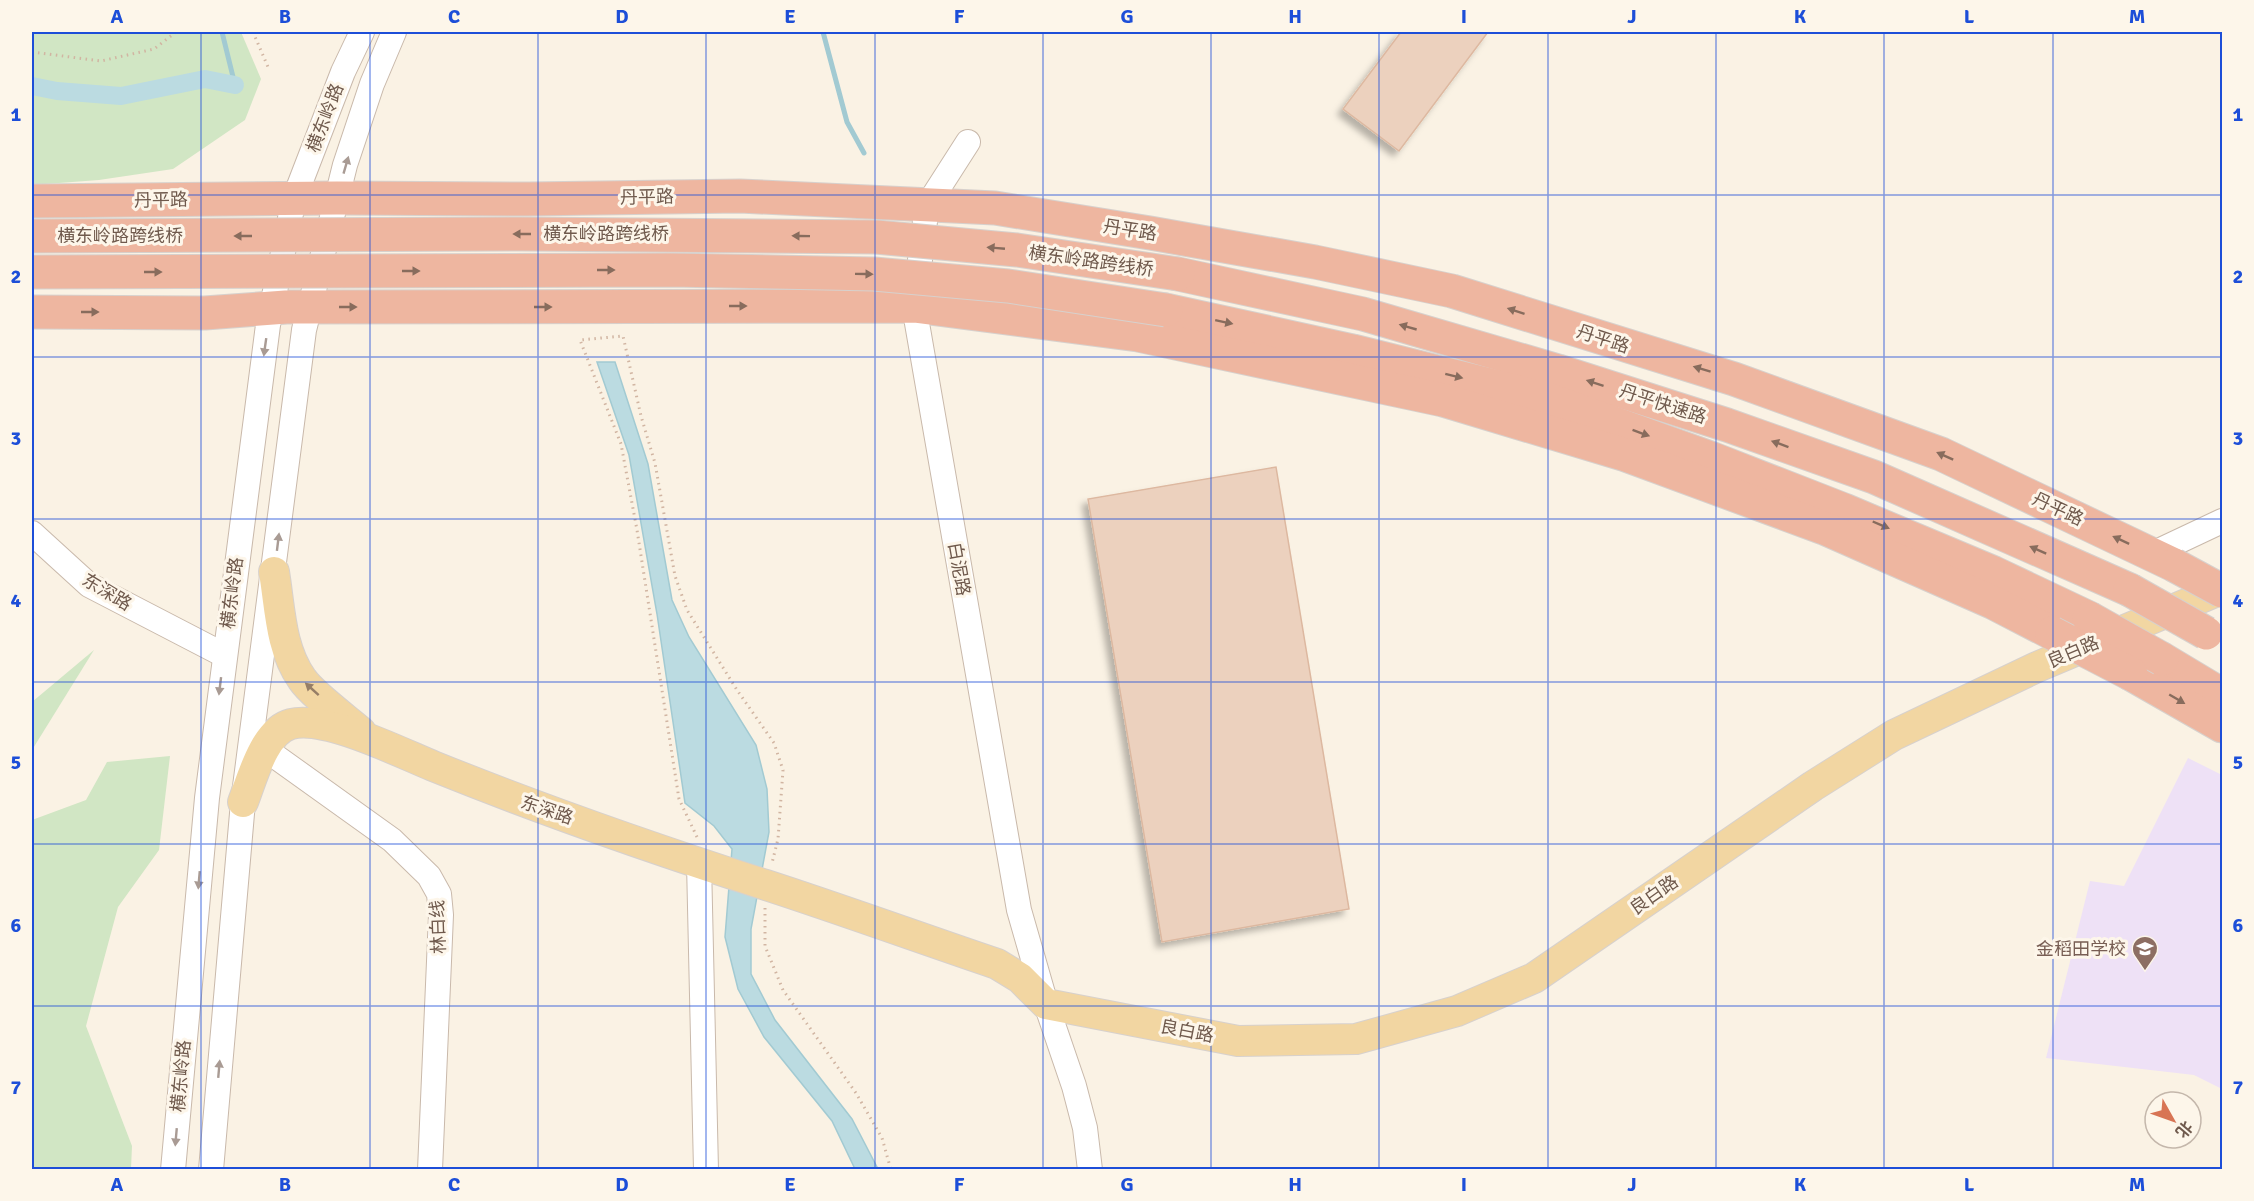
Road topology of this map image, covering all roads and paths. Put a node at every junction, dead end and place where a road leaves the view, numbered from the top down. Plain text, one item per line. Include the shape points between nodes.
1 (176, 32) edge
2 (253, 32) edge
3 (362, 32) edge
4 (394, 32) edge
5 (32, 52) edge
6 (268, 67) dead end
7 (968, 142) dead end
8 (337, 198) junction
9 (294, 199) junction
10 (32, 201) edge
11 (927, 206) junction
12 (32, 236) edge
13 (32, 272) edge
14 (1178, 274) joint
15 (914, 306) junction
16 (310, 307) junction
17 (271, 308) junction
18 (1166, 310) joint
19 (32, 312) edge
20 (1734, 379) junction
21 (1874, 477) junction
22 (1714, 488) junction
23 (1844, 510) junction
24 (2223, 521) edge
25 (32, 533) edge
26 (2163, 560) junction
27 (274, 572) junction
28 (2223, 590) edge
29 (2214, 638) edge
30 (224, 655) junction
31 (2223, 695) edge
32 (2223, 726) edge
33 (372, 741) junction
34 (259, 743) junction
35 (243, 802) joint
36 (711, 868) junction
37 (766, 885) junction
38 (1046, 1004) junction
39 (173, 1170) edge
40 (211, 1170) edge
41 (430, 1170) edge
42 (706, 1170) edge
43 (891, 1170) edge
44 (1090, 1170) edge

1 - 5 path via 154,49 101,61
2 - 6 path
3 - 9 street, 横东岭路
8 -> 4 street, 横东岭路 via 372,84
7 - 11 street, 白泥路
8 - 9 highway, 丹平路
8 - 11 highway, 丹平路 via 740,196
8 - 16 street, 横东岭路
9 - 10 highway, 丹平路
9 - 17 street, 横东岭路
11 - 15 street, 白泥路
20 -> 11 highway, 丹平路 via 1452,291 1327,264 995,208
14 -> 12 highway, 横东岭路跨线桥, bridge via 1017,250 876,237
13 -> 18 highway, 横东岭路跨线桥, bridge via 615,270 874,274 1008,286
21 -> 14 highway, 丹平快速路 via 1558,370 1363,314
16 -> 15 highway
15 - 22 highway via 1138,335 1443,399 1626,455
15 - 38 street, 白泥路 via 1019,910
16 - 17 highway
27 -> 16 street, 横东岭路
19 -> 17 highway
17 -> 30 street, 横东岭路
18 -> 23 highway, 丹平快速路 via 1550,400
20 - 21 highway
26 -> 20 highway, 丹平路 via 1941,454
29 -> 21 highway, 丹平快速路, bridge via 2130,590
22 - 23 highway
22 -> 32 highway, bridge via 1824,528 1994,603
23 -> 31 highway, 丹平快速路, bridge via 2089,618
24 - 26 street
25 - 30 street, 东深路 via 89,585
26 - 28 highway, 丹平路, bridge
33 -> 27 main road, 东深路 via 303,681 284,640
27 - 34 street, 横东岭路
28 - 38 main road, 良白路 via 2037,667 1894,735 1813,786 1534,978 1457,1011 1356,1039 1238,1041
30 -> 39 street, 横东岭路
33 - 34 main road, 东深路 via 308,721 289,724
33 - 36 main road, 东深路 via 502,794
34 - 35 main road, 东深路
34 - 41 street, 林白线 via 392,840 429,876 439,894
40 -> 35 street, 横东岭路
36 - 37 main road, 东深路
36 - 37 path via 679,799 621,444 580,340 623,336 655,463 675,576 687,610 774,743 783,770 782,803
36 - 42 street
37 - 38 main road via 997,964 1020,978
37 - 43 path via 765,946 783,990 856,1093 882,1138
38 - 44 street, 白泥路 via 1080,1107

